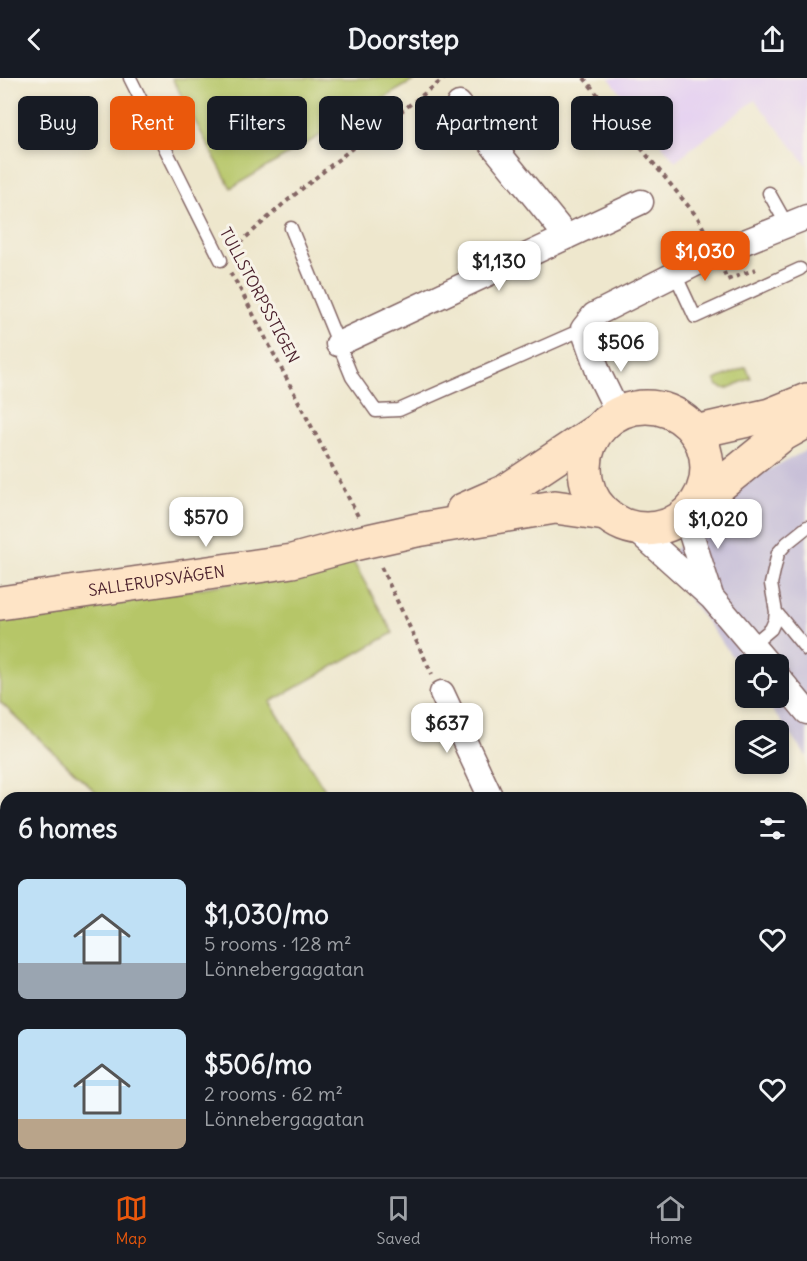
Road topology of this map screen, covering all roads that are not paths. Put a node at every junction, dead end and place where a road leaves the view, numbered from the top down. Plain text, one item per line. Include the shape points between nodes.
1 (130, 78) edge
2 (496, 150) edge
3 (769, 193) dead end
4 (641, 202) dead end
5 (797, 221) edge
6 (291, 228) dead end
7 (567, 237) junction
8 (221, 260) road end
9 (800, 269) dead end
10 (675, 273) junction
11 (583, 329) junction
12 (338, 344) junction
13 (807, 400) edge
14 (608, 421) junction
15 (807, 421) edge
16 (695, 432) junction
17 (689, 510) junction
18 (605, 514) junction
19 (807, 527) edge
20 (633, 528) junction
21 (417, 530) junction
22 (712, 598) junction
23 (0, 603) edge
24 (776, 612) junction
25 (752, 645) junction
26 (807, 650) edge
27 (760, 654) edge
28 (789, 689) edge
29 (442, 693) road end
30 (806, 707) edge
31 (488, 792) edge

1 - 8 lane, TULLSTORPSSTIGEN
2 - 7 street
3 - 5 lane
4 - 7 street
5 - 10 street
6 - 12 lane
7 - 12 street
9 - 10 lane via 695,317
10 - 11 street via 594,315
11 - 12 lane via 399,410 376,411 352,377
11 - 14 street via 599,374
13 - 16 main road via 770,415
14 - 16 main road, SALLERUPSVÄGEN via 638,407 660,408 679,417
14 - 18 main road via 587,449 585,472 591,495
14 - 21 main road, SALLERUPSVÄGEN via 506,491
15 - 17 main road, SALLERUPSVÄGEN via 782,435
16 - 17 main road via 704,449 707,469 703,489
17 - 20 main road, SALLERUPSVÄGEN via 669,525
17 - 22 street
18 - 20 main road, SALLERUPSVÄGEN
18 - 21 main road, SALLERUPSVÄGEN via 555,507
19 - 24 lane via 778,553 771,584
20 - 22 street
21 - 23 main road, SALLERUPSVÄGEN via 292,561
22 - 25 street
24 - 25 lane via 771,629
24 - 26 lane
25 - 27 street
28 - 30 street
29 - 31 street

